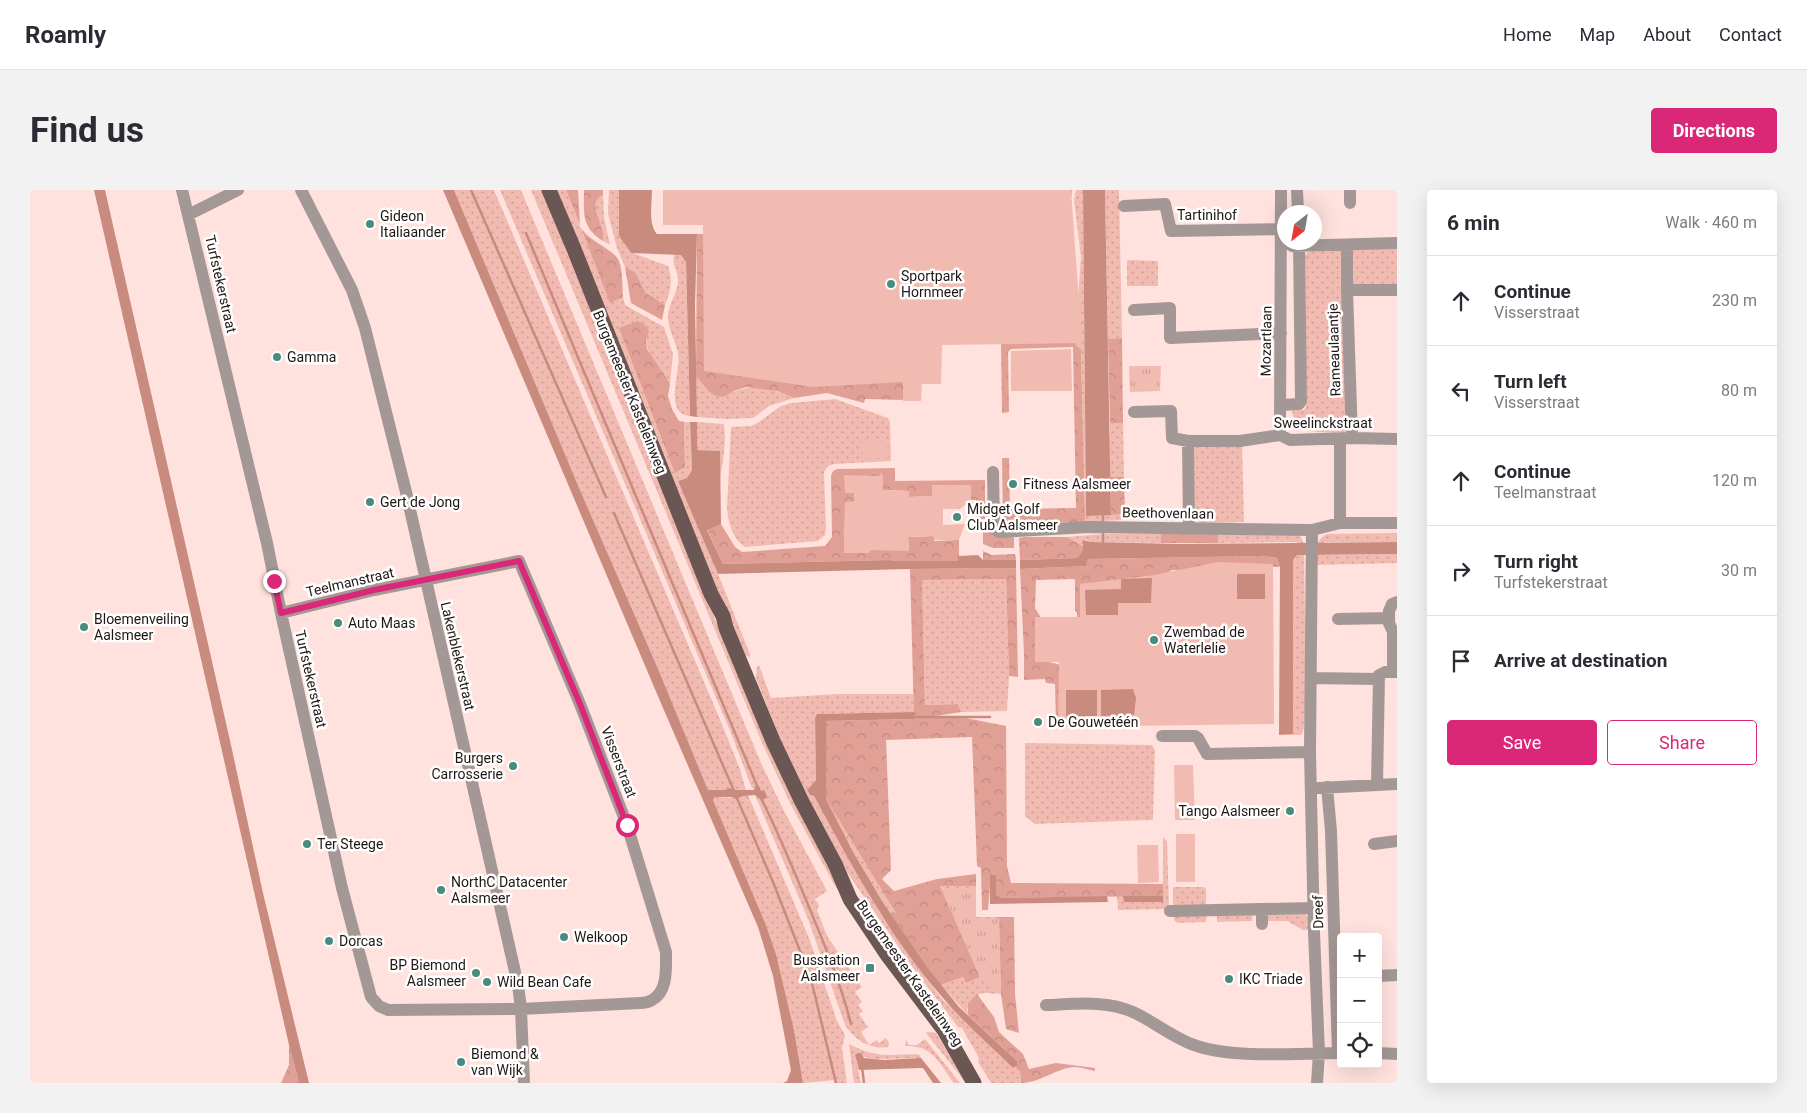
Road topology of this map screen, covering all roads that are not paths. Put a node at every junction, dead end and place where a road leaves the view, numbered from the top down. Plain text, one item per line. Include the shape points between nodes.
1 (182, 190) edge
2 (238, 190) edge
3 (300, 190) edge
4 (549, 190) edge
5 (1281, 190) edge
6 (1297, 190) edge
7 (1281, 205) edge
8 (1298, 205) edge
9 (1124, 206) dead end
10 (188, 215) junction
11 (1277, 229) edge
12 (1397, 243) edge
13 (1322, 244) edge
14 (1347, 245) junction
15 (1282, 250) edge
16 (1299, 250) edge
17 (1347, 290) junction
18 (1397, 290) edge
19 (1134, 310) dead end
20 (1281, 333) junction
21 (1280, 405) junction
22 (1134, 412) dead end
23 (1280, 436) junction
24 (1397, 438) edge
25 (1346, 439) junction
26 (1188, 441) junction
27 (993, 472) dead end
28 (1340, 522) junction
29 (1397, 523) edge
30 (1189, 529) junction
31 (1312, 535) junction
32 (425, 580) junction
33 (1397, 602) edge
34 (281, 613) junction
35 (1389, 618) junction
36 (1338, 619) dead end
37 (1395, 672) edge
38 (1311, 678) junction
39 (1378, 679) junction
40 (1162, 736) dead end
41 (1310, 752) junction
42 (1377, 784) junction
43 (1397, 784) edge
44 (1327, 787) junction
45 (1312, 789) junction
46 (1397, 841) edge
47 (1374, 844) dead end
48 (835, 864) junction
49 (1314, 908) junction
50 (1262, 909) junction
51 (1170, 911) dead end
52 (1262, 924) dead end
53 (1337, 955) edge
54 (1397, 975) edge
55 (1382, 976) edge
56 (1338, 978) edge
57 (1046, 1004) dead end
58 (522, 1009) junction
59 (1339, 1023) edge
60 (1319, 1053) junction
61 (1337, 1053) edge
62 (1382, 1053) edge
63 (1397, 1054) edge
64 (1318, 1081) edge
65 (524, 1083) edge
66 (974, 1083) edge
67 (984, 1083) edge

1 - 10 street, Turfstekerstraat
2 - 10 street
3 - 32 street, Lakenblekerstraat via 352,290 365,328
4 - 48 main road, Burgemeester Kasteleinweg via 711,594 719,606 773,740
5 - 7 street, Mozartlaan
6 - 8 street
9 - 11 street, Tartinihof via 1165,204 1171,232
10 - 34 street, Turfstekerstraat
12 - 14 street
13 - 14 street
14 - 17 street, Rameaulaantje
15 - 20 street, Mozartlaan
16 - 21 street via 1301,401 1299,404
17 - 18 street, Rameaulaantje
17 - 25 street, Rameaulaantje
19 - 20 street via 1170,308 1170,338
20 - 21 street, Mozartlaan
21 - 23 street, Mozartlaan
22 - 26 street via 1171,411 1172,438
23 - 25 street, Sweelinckstraat via 1290,440
23 - 26 street, Sweelinckstraat via 1240,441
24 - 25 street, Sweelinckstraat
25 - 28 street, Rameaulaantje
26 - 30 street
27 - 30 street, Beethovenlaan via 994,524 999,532 1089,527
28 - 29 street, Beethovenlaan
28 - 31 street, Beethovenlaan
30 - 31 street, Beethovenlaan
31 - 38 street, Dreef
32 - 34 street, Teelmanstraat
32 - 58 street, Lakenblekerstraat
32 - 58 street, Visserstraat via 519,561 627,825 666,952 664,982 652,1001
33 - 35 street via 1390,607
34 - 58 street, Turfstekerstraat via 342,888 371,997 386,1010
35 - 36 street
35 - 37 street
37 - 39 street via 1385,672
38 - 39 street
38 - 41 street, Dreef
39 - 42 street
40 - 41 street via 1195,736 1207,754
41 - 45 street, Dreef
42 - 43 street
42 - 44 street
44 - 45 street
44 - 53 street, Dreef
45 - 49 street, Dreef
46 - 47 street
48 - 66 main road, Burgemeester Kasteleinweg via 850,899 944,1030
48 - 67 main road, Burgemeester Kasteleinweg via 950,1026
49 - 50 street, Dreef
49 - 60 street, Dreef
50 - 51 street, Dreef
50 - 52 street
54 - 55 street
56 - 59 street, Dreef
57 - 60 street via 1098,1004 1120,1008 1187,1042 1210,1049
58 - 65 street, Lakenblekerstraat
60 - 61 street
60 - 64 street, Dreef
62 - 63 street

